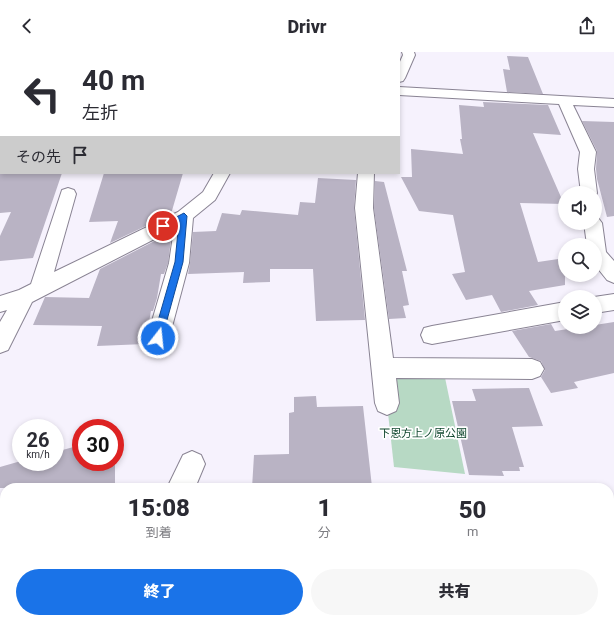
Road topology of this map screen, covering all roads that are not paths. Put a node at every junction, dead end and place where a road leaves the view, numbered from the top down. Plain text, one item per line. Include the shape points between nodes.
1 (408, 52) edge
2 (400, 76) edge
3 (400, 91) edge
4 (564, 101) junction
5 (614, 103) edge
6 (221, 174) edge
7 (366, 174) edge
8 (588, 186) edge
9 (68, 194) dead end
10 (184, 216) junction
11 (594, 230) edge
12 (614, 275) edge
13 (32, 293) junction
14 (614, 302) edge
15 (0, 304) edge
16 (602, 304) edge
17 (558, 312) edge
18 (432, 335) dead end
19 (158, 338) dead end
20 (0, 343) edge
21 (383, 368) junction
22 (532, 369) dead end
23 (387, 403) dead end

1 - 2 street
3 - 4 street
4 - 5 street
4 - 8 street via 588,152 586,169
6 - 10 street via 209,196
7 - 21 street via 364,208
9 - 13 street
10 - 13 street
10 - 19 street via 179,262
11 - 12 street via 597,254
13 - 15 street
13 - 20 street
14 - 16 street
17 - 18 street
21 - 22 street
21 - 23 street

